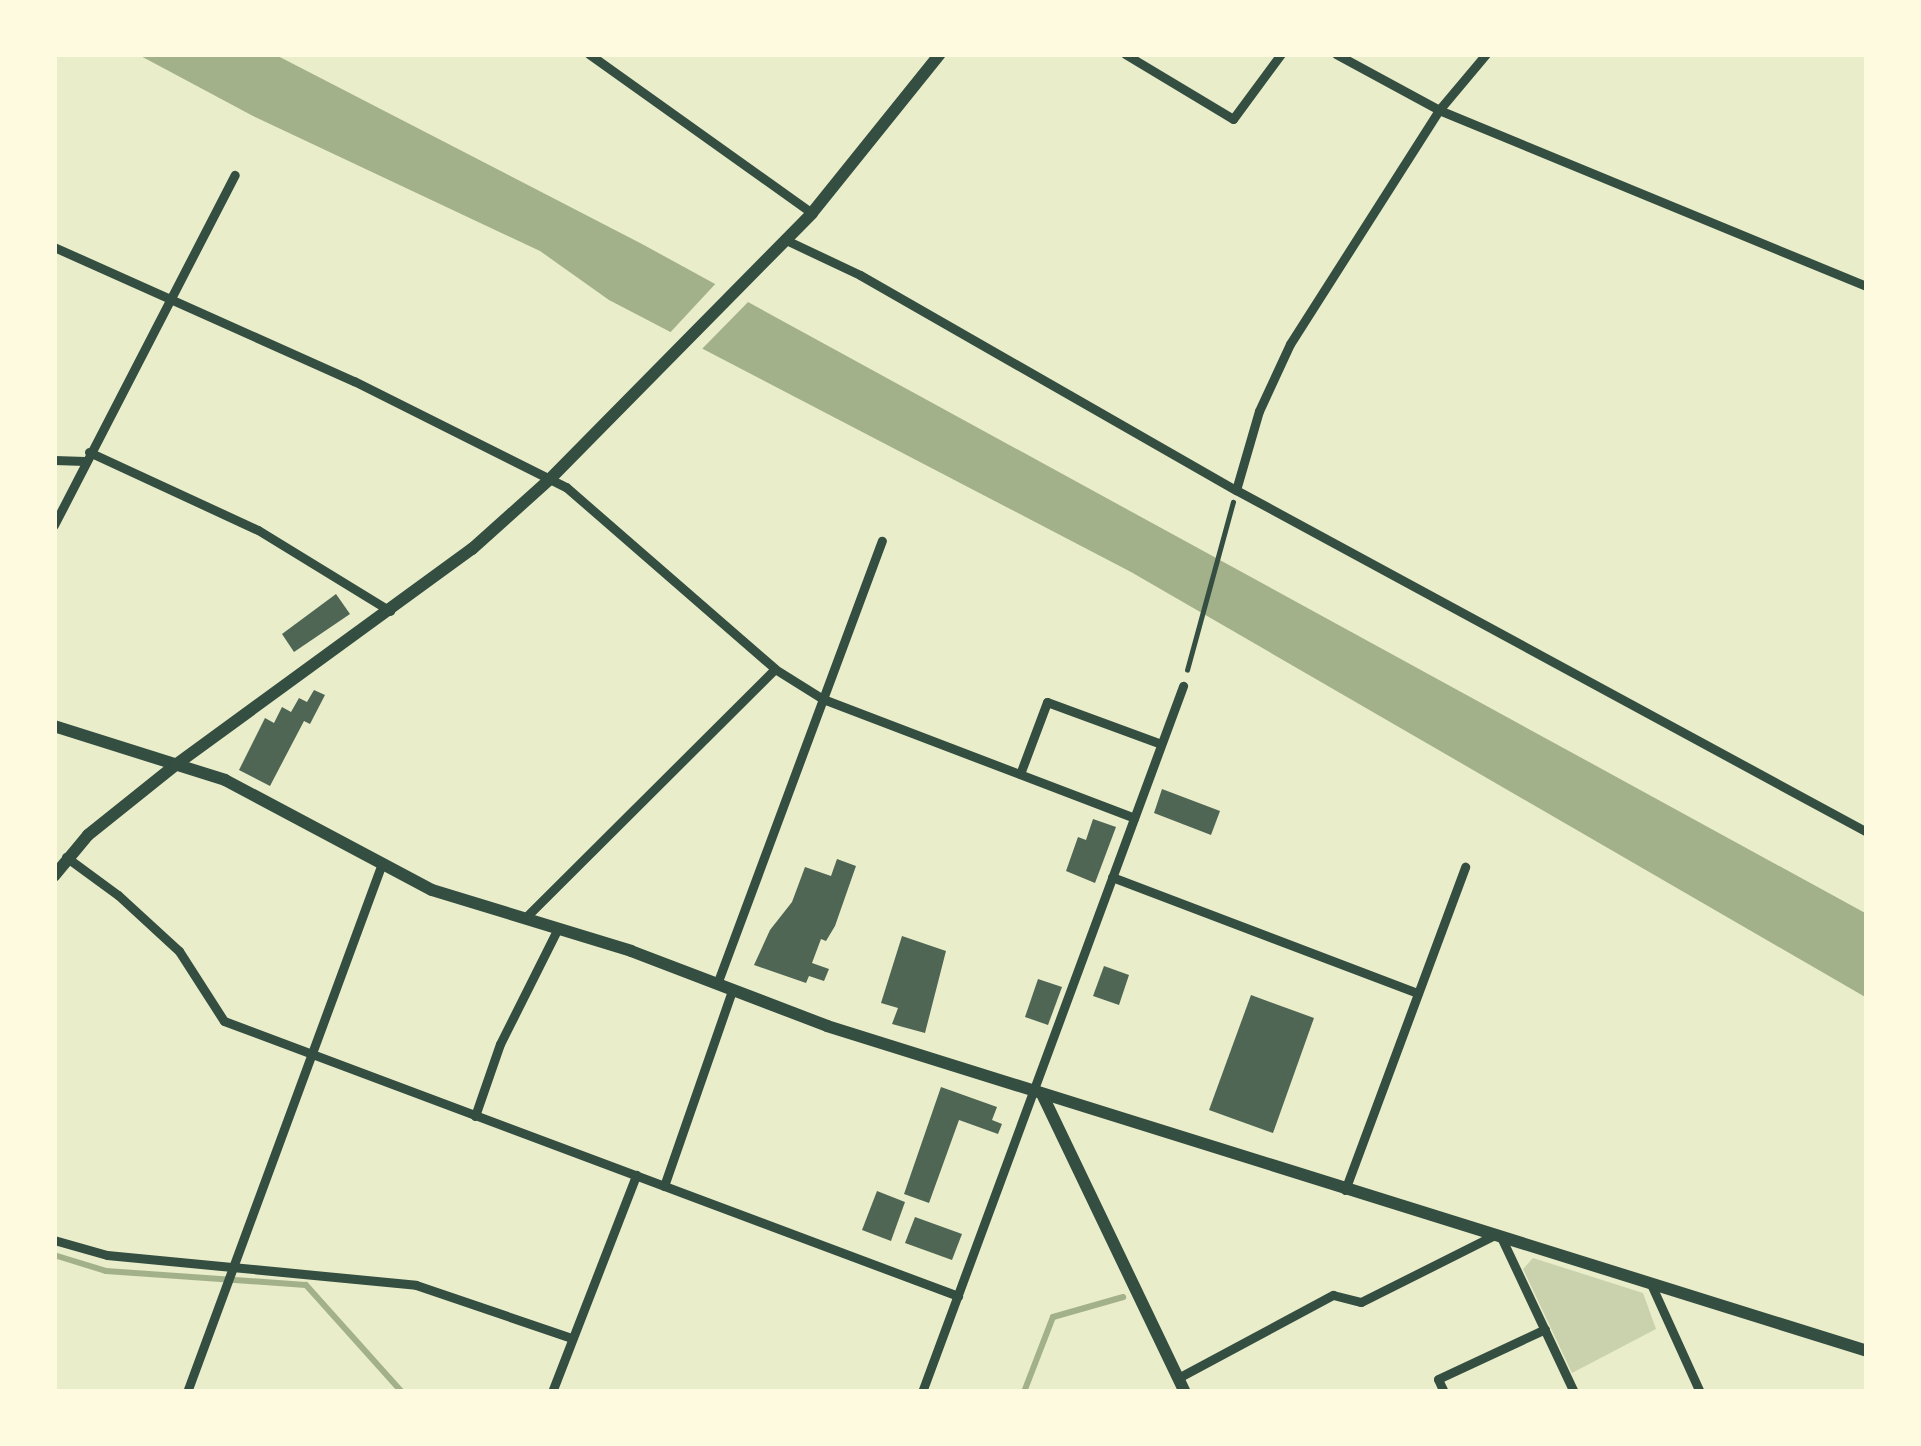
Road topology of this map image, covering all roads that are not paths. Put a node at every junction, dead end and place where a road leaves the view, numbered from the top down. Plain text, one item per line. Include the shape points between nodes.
1 (589, 54) edge
2 (940, 54) edge
3 (1125, 54) edge
4 (1281, 54) edge
5 (1336, 54) edge
6 (1486, 54) edge
7 (1439, 110) junction
8 (236, 175) dead end
9 (812, 212) junction
10 (781, 245) junction
11 (54, 247) edge
12 (1867, 286) edge
13 (169, 296) junction
14 (87, 457) junction
15 (54, 460) edge
16 (550, 478) junction
17 (1236, 490) junction
18 (54, 525) edge
19 (882, 541) dead end
20 (390, 611) junction
21 (775, 669) junction
22 (1183, 686) road end
23 (823, 699) junction
24 (54, 726) edge
25 (1161, 744) junction
26 (174, 766) junction
27 (1020, 774) junction
28 (1134, 818) junction
29 (1867, 832) edge
30 (66, 857) junction
31 (381, 866) junction
32 (1465, 867) dead end
33 (54, 876) edge
34 (1112, 877) junction
35 (526, 917) junction
36 (558, 928) junction
37 (716, 984) junction
38 (731, 991) junction
39 (1418, 993) junction
40 (314, 1056) junction
41 (1038, 1093) junction
42 (475, 1116) junction
43 (636, 1175) junction
44 (664, 1186) junction
45 (1345, 1190) junction
46 (1498, 1236) junction
47 (54, 1240) edge
48 (234, 1269) junction
49 (1649, 1280) junction
50 (958, 1296) junction
51 (1545, 1329) junction
52 (572, 1339) junction
53 (1867, 1351) edge
54 (1178, 1378) junction
55 (1570, 1391) edge
56 (187, 1392) edge
57 (552, 1392) edge
58 (922, 1392) edge
59 (1185, 1392) edge
60 (1444, 1392) edge
61 (1700, 1392) edge

1 - 9 street
2 - 9 street
3 - 4 street via 1233,119
5 - 7 street
6 - 7 street
7 - 12 street
7 - 17 street via 1290,344
8 - 13 street
9 - 10 street
10 - 16 street
10 - 17 street via 860,275
11 - 13 street
13 - 14 street
13 - 16 street
14 - 15 street
14 - 18 street
14 - 20 street via 258,530
16 - 20 street
16 - 21 street
17 - 29 street
19 - 23 street
20 - 26 street
21 - 23 street
21 - 35 street
22 - 25 street
23 - 27 street
23 - 37 street
24 - 26 street
25 - 27 street via 1047,702
25 - 28 street
26 - 30 street
26 - 31 street via 256,794
27 - 28 street
28 - 34 street
30 - 33 street
30 - 40 street via 179,951 224,1021
31 - 35 street
31 - 40 street
32 - 39 street
34 - 39 street
34 - 41 street
35 - 36 street
36 - 37 street
36 - 42 street via 500,1044
37 - 38 street
38 - 41 street
38 - 44 street
39 - 45 street
40 - 42 street
40 - 48 street
41 - 45 street
41 - 50 street
41 - 54 street
42 - 43 street
43 - 44 street
43 - 52 street
44 - 50 street
45 - 46 street
46 - 49 street
46 - 51 street
46 - 54 street via 1361,1302 1333,1295
47 - 48 street via 107,1256
48 - 52 street via 416,1285
48 - 56 street
49 - 53 street
49 - 61 street
50 - 58 street
51 - 55 street
51 - 60 street via 1438,1379
52 - 57 street
54 - 59 street

